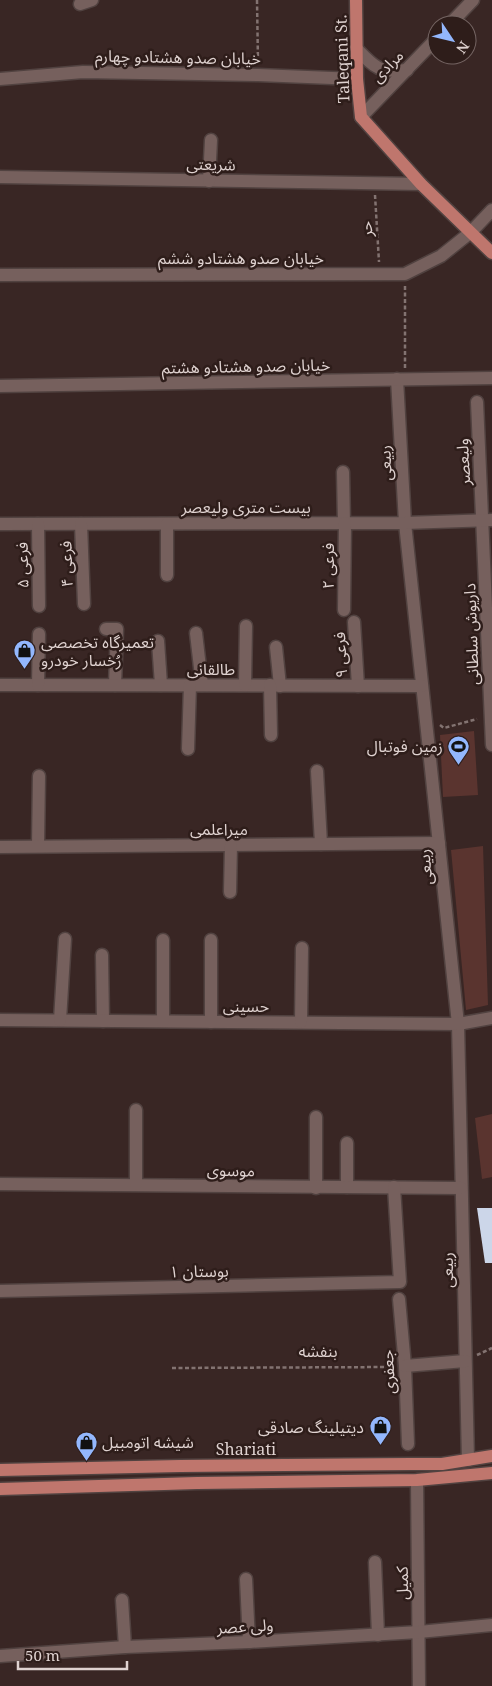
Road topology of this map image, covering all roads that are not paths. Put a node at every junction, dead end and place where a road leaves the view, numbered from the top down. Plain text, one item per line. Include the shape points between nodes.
1 (356, 0) edge
2 (473, 0) edge
3 (459, 15) edge
4 (356, 48) junction
5 (427, 49) edge
6 (407, 70) junction
7 (0, 79) edge
8 (356, 79) junction
9 (361, 117) junction
10 (211, 140) dead end
11 (0, 177) edge
12 (209, 180) junction
13 (421, 184) junction
14 (492, 210) edge
15 (471, 232) junction
16 (492, 253) edge
17 (0, 275) edge
18 (492, 378) edge
19 (398, 379) junction
20 (0, 386) edge
21 (477, 402) dead end
22 (343, 472) dead end
23 (487, 520) edge
24 (344, 523) junction
25 (405, 523) junction
26 (0, 524) edge
27 (38, 524) junction
28 (81, 524) junction
29 (167, 524) junction
30 (167, 576) dead end
31 (84, 604) dead end
32 (39, 606) dead end
33 (344, 610) dead end
34 (354, 622) dead end
35 (246, 626) dead end
36 (106, 629) dead end
37 (196, 633) dead end
38 (38, 634) dead end
39 (158, 642) dead end
40 (276, 647) dead end
41 (491, 683) edge
42 (0, 685) edge
43 (38, 685) junction
44 (115, 685) junction
45 (161, 685) junction
46 (196, 685) junction
47 (245, 686) junction
48 (275, 686) junction
49 (358, 686) junction
50 (422, 686) junction
51 (271, 735) dead end
52 (492, 746) edge
53 (188, 749) dead end
54 (317, 771) dead end
55 (39, 776) dead end
56 (439, 843) junction
57 (321, 844) junction
58 (231, 845) junction
59 (38, 846) junction
60 (0, 847) edge
61 (230, 892) dead end
62 (65, 939) dead end
63 (163, 940) dead end
64 (211, 940) dead end
65 (302, 948) dead end
66 (102, 955) dead end
67 (492, 1018) edge
68 (0, 1020) edge
69 (60, 1020) junction
70 (102, 1021) junction
71 (163, 1021) junction
72 (211, 1022) junction
73 (301, 1022) junction
74 (458, 1024) junction
75 (136, 1110) dead end
76 (316, 1117) dead end
77 (347, 1143) dead end
78 (0, 1184) edge
79 (136, 1184) junction
80 (394, 1186) junction
81 (347, 1187) junction
82 (316, 1188) junction
83 (462, 1188) junction
84 (0, 1292) edge
85 (399, 1299) dead end
86 (465, 1361) junction
87 (405, 1366) junction
88 (408, 1444) dead end
89 (492, 1456) edge
90 (468, 1460) junction
91 (0, 1470) edge
92 (492, 1473) edge
93 (417, 1480) junction
94 (0, 1489) edge
95 (375, 1562) dead end
96 (246, 1579) dead end
97 (122, 1600) dead end
98 (492, 1625) edge
99 (419, 1632) junction
100 (378, 1635) junction
101 (250, 1642) junction
102 (125, 1647) junction
103 (0, 1656) edge
104 (418, 1686) edge

1 - 4 main road, Taleqani St.
2 - 3 street
4 - 6 street via 372,65 388,72
4 - 8 main road, Taleqani St.
5 - 6 street, مرادی
6 - 9 street, مرادی
7 - 8 street, خیابان صدو هشتادو چهارم via 83,72
8 - 9 main road, Taleqani St.
9 - 13 main road
10 - 12 street
11 - 12 street, شریعتی
12 - 13 street, شریعتی
13 - 15 main road
14 - 15 street, خیابان صدو هشتادو ششم
15 - 16 main road
15 - 17 street, خیابان صدو هشتادو ششم via 441,256 405,274
18 - 19 street, خیابان صدو هشتادو هشتم
19 - 20 street, خیابان صدو هشتادو هشتم
19 - 25 street, ربیعی
21 - 23 street, ولیعصر
22 - 24 street, فرعی ۲
23 - 25 street, بیست متری ولیعصر
23 - 41 street, داریوش سلطانی
24 - 25 street, بیست متری ولیعصر
24 - 29 street, بیست متری ولیعصر
24 - 33 street, فرعی ۲
25 - 50 street, ربیعی
26 - 27 street, بیست متری ولیعصر
27 - 28 street, بیست متری ولیعصر
27 - 32 street, فرعی ۵
28 - 29 street, بیست متری ولیعصر
28 - 31 street, فرعی ۴
29 - 30 street
34 - 49 street, فرعی ۹
35 - 47 street
36 - 44 street via 117,629
37 - 46 street
38 - 43 street
39 - 45 street
40 - 48 street
41 - 52 street, داریوش سلطانی
42 - 43 street, طالقانی
43 - 44 street, طالقانی
44 - 45 street, طالقانی
45 - 46 street, طالقانی
46 - 47 street, طالقانی
46 - 53 street
47 - 48 street, طالقانی
48 - 49 street, طالقانی
48 - 51 street
49 - 50 street, طالقانی
50 - 56 street, ربیعی
54 - 57 street
55 - 59 street
56 - 57 street, میراعلمی
56 - 74 street, ربیعی
57 - 58 street, میراعلمی
58 - 59 street, میراعلمی
58 - 61 street
59 - 60 street, میراعلمی
62 - 69 street
63 - 71 street
64 - 72 street
65 - 73 street
66 - 70 street
67 - 74 street, حسینی
68 - 69 street, حسینی
69 - 70 street, حسینی
70 - 71 street, حسینی
71 - 72 street, حسینی
72 - 73 street, حسینی
73 - 74 street, حسینی
74 - 83 street, ربیعی
75 - 79 street
76 - 82 street
77 - 81 street
78 - 79 street, موسوی
79 - 82 street, موسوی
80 - 81 street, موسوی
80 - 83 street, موسوی
80 - 84 street, بوستان ۱ via 400,1282
81 - 82 street, موسوی
83 - 86 street, ربیعی
85 - 87 street, جعفری
86 - 87 street
86 - 90 street, ربیعی
87 - 88 street, جعفری
89 - 90 main road, Shariati
90 - 91 main road, Shariati via 442,1464
92 - 93 main road, Shariati
93 - 94 main road, Shariati
93 - 99 street, کمیل
95 - 100 street
96 - 101 street
97 - 102 street
98 - 99 street, ولی عصر
99 - 100 street, ولی عصر
99 - 104 street, کمیل
100 - 101 street, ولی عصر
101 - 102 street, ولی عصر
102 - 103 street, ولی عصر

